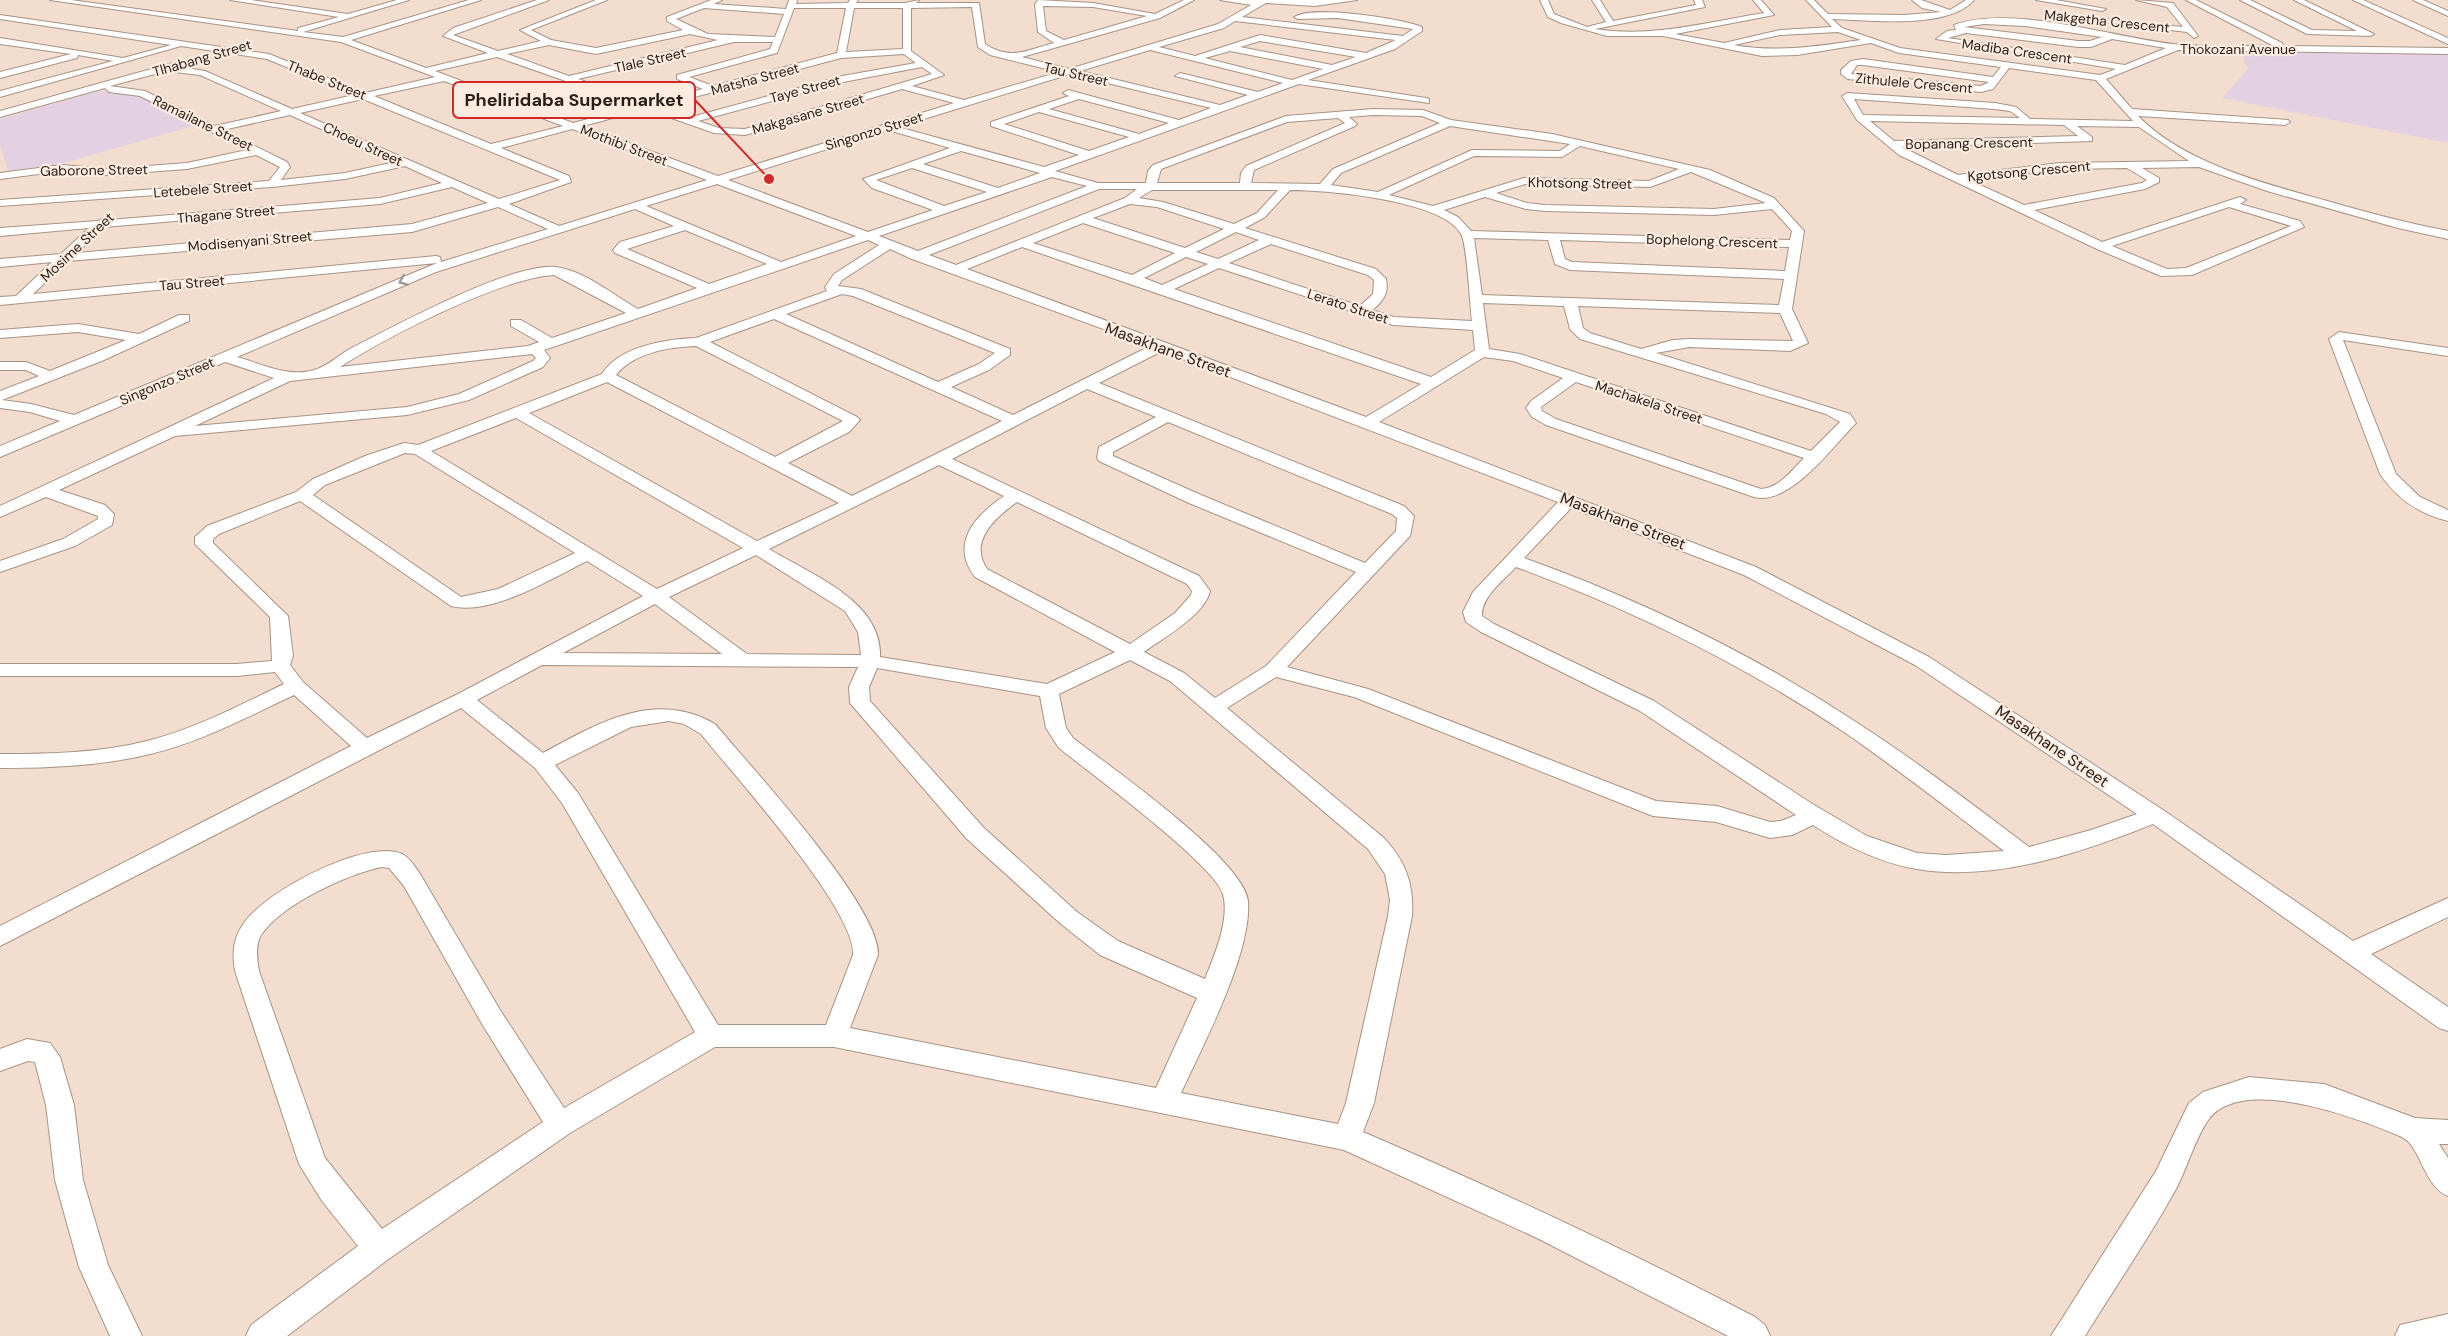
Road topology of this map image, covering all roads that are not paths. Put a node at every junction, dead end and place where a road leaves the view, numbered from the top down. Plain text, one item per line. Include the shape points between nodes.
1 (61, 0) edge
2 (234, 0) edge
3 (279, 0) edge
4 (375, 0) edge
5 (477, 0) edge
6 (544, 0) edge
7 (603, 0) edge
8 (718, 0) edge
9 (1171, 0) edge
10 (1224, 0) edge
11 (1353, 0) edge
12 (1544, 0) edge
13 (1596, 0) edge
14 (1698, 0) edge
15 (1757, 0) edge
16 (1810, 0) edge
17 (1916, 0) edge
18 (1970, 0) edge
19 (2040, 0) edge
20 (2140, 0) edge
21 (2190, 0) edge
22 (2244, 0) edge
23 (2298, 0) edge
24 (2357, 0) edge
25 (2417, 0) edge
26 (401, 1) edge
27 (1188, 1) edge
28 (1040, 2) edge
29 (1097, 2) edge
30 (1264, 2) edge
31 (852, 3) edge
32 (911, 3) edge
33 (979, 3) edge
34 (265, 4) junction
35 (97, 6) junction
36 (701, 6) junction
37 (791, 6) edge
38 (1870, 6) dead end
39 (2114, 10) dead end
40 (1951, 11) junction
41 (233, 12) dead end
42 (65, 14) dead end
43 (2448, 14) edge
44 (222, 15) dead end
45 (55, 16) dead end
46 (353, 16) junction
47 (1158, 16) junction
48 (1827, 16) junction
49 (2168, 16) dead end
50 (0, 17) edge
51 (1882, 17) junction
52 (2179, 17) junction
53 (2078, 18) dead end
54 (201, 20) junction
55 (1234, 20) junction
56 (33, 22) junction
57 (1610, 22) junction
58 (2407, 23) junction
59 (2438, 24) dead end
60 (1282, 25) junction
61 (11, 27) dead end
62 (1588, 28) junction
63 (1839, 30) junction
64 (2191, 30) junction
65 (691, 31) junction
66 (1966, 31) junction
67 (293, 32) junction
68 (1667, 33) junction
69 (2370, 34) junction
70 (2112, 36) junction
71 (343, 39) junction
72 (776, 39) junction
73 (1406, 39) junction
74 (731, 40) junction
75 (0, 41) edge
76 (261, 41) dead end
77 (1870, 41) junction
78 (2448, 41) edge
79 (549, 42) junction
80 (1065, 43) junction
81 (185, 44) junction
82 (251, 44) dead end
83 (1229, 47) junction
84 (1721, 47) junction
85 (2177, 47) junction
86 (2201, 47) junction
87 (1152, 48) junction
88 (2289, 49) junction
89 (230, 50) junction
90 (906, 51) junction
91 (2405, 51) junction
92 (2448, 51) edge
93 (83, 54) junction
94 (493, 54) junction
95 (842, 55) junction
96 (1367, 56) junction
97 (1011, 58) junction
98 (1194, 58) junction
99 (198, 59) dead end
100 (126, 60) junction
101 (188, 62) dead end
102 (923, 64) junction
103 (1215, 64) junction
104 (2006, 66) junction
105 (2122, 67) junction
106 (167, 68) junction
107 (1333, 68) junction
108 (424, 71) junction
109 (1067, 72) junction
110 (0, 75) edge
111 (1180, 76) junction
112 (444, 78) junction
113 (2101, 78) junction
114 (568, 79) junction
115 (1169, 79) dead end
116 (1994, 80) junction
117 (1159, 82) dead end
118 (1297, 82) junction
119 (1029, 83) junction
120 (905, 87) junction
121 (1138, 88) junction
122 (94, 89) junction
123 (715, 90) junction
124 (0, 94) edge
125 (1260, 95) junction
126 (366, 96) junction
127 (1079, 96) junction
128 (1426, 101) dead end
129 (964, 103) junction
130 (648, 107) junction
131 (1221, 108) junction
132 (1038, 109) junction
133 (294, 112) junction
134 (2128, 112) junction
135 (0, 114) edge
136 (1341, 115) junction
137 (1860, 118) junction
138 (2028, 120) junction
139 (688, 121) junction
140 (2065, 121) junction
141 (2285, 122) dead end
142 (1181, 123) junction
143 (1449, 123) junction
144 (2141, 124) junction
145 (574, 126) junction
146 (888, 127) junction
147 (214, 129) junction
148 (1139, 137) junction
149 (1578, 143) junction
150 (1889, 144) junction
151 (493, 147) junction
152 (962, 147) junction
153 (258, 151) junction
154 (1090, 155) junction
155 (404, 163) junction
156 (912, 164) junction
157 (2200, 164) junction
158 (2128, 165) junction
159 (1692, 168) junction
160 (1048, 172) junction
161 (0, 176) edge
162 (1955, 178) junction
163 (717, 180) junction
164 (272, 184) junction
165 (450, 184) junction
166 (1151, 185) junction
167 (1098, 186) junction
168 (1245, 186) junction
169 (1287, 187) junction
170 (1324, 187) junction
171 (2271, 189) junction
172 (999, 192) junction
173 (133, 194) junction
174 (1486, 194) junction
175 (1380, 195) junction
176 (1129, 200) junction
177 (0, 203) edge
178 (497, 204) junction
179 (2229, 204) junction
180 (634, 205) junction
181 (1777, 205) junction
182 (2024, 209) junction
183 (1433, 210) junction
184 (947, 211) junction
185 (1080, 218) junction
186 (102, 224) junction
187 (686, 226) junction
188 (1236, 228) junction
189 (557, 229) junction
190 (0, 232) edge
191 (1468, 234) junction
192 (2448, 235) edge
193 (1554, 236) junction
194 (869, 238) junction
195 (1269, 240) junction
196 (1021, 243) junction
197 (1797, 244) junction
198 (887, 245) junction
199 (2101, 246) junction
200 (477, 253) junction
201 (1188, 253) junction
202 (916, 256) junction
203 (68, 258) junction
204 (0, 263) edge
205 (1220, 263) junction
206 (777, 265) junction
207 (384, 266) junction
208 (954, 270) junction
209 (1789, 275) junction
210 (1132, 279) junction
211 (707, 288) junction
212 (1162, 290) junction
213 (835, 291) junction
214 (20, 299) junction
215 (1477, 299) junction
216 (0, 301) edge
217 (1570, 302) junction
218 (1785, 309) junction
219 (1360, 310) junction
220 (335, 313) junction
221 (636, 313) junction
222 (774, 314) junction
223 (184, 318) dead end
224 (516, 322) dead end
225 (1480, 326) junction
226 (0, 334) edge
227 (141, 338) junction
228 (699, 342) junction
229 (552, 344) junction
230 (1159, 347) junction
231 (536, 349) junction
232 (1482, 352) junction
233 (1642, 353) junction
234 (2447, 353) edge
235 (224, 357) junction
236 (0, 366) edge
237 (322, 373) junction
238 (49, 377) junction
239 (287, 377) junction
240 (608, 377) junction
241 (1573, 377) junction
242 (1085, 383) junction
243 (1433, 383) junction
244 (939, 387) junction
245 (0, 396) edge
246 (0, 404) edge
247 (519, 413) junction
248 (1165, 417) junction
249 (74, 420) junction
250 (1012, 420) junction
251 (1367, 423) junction
252 (168, 433) junction
253 (419, 450) junction
254 (0, 452) edge
255 (1815, 457) junction
256 (940, 459) junction
257 (778, 462) junction
258 (45, 491) junction
259 (302, 495) junction
260 (1015, 496) junction
261 (1569, 500) junction
262 (852, 502) junction
263 (0, 512) edge
264 (2448, 516) edge
265 (756, 548) junction
266 (589, 553) junction
267 (1514, 560) junction
268 (0, 567) edge
269 (1367, 570) junction
270 (656, 596) junction
271 (1131, 652) junction
272 (740, 658) junction
273 (538, 659) junction
274 (869, 661) junction
275 (279, 666) junction
276 (0, 670) edge
277 (1273, 670) junction
278 (296, 686) junction
279 (1049, 691) junction
280 (463, 699) junction
281 (1215, 707) junction
282 (365, 747) junction
283 (0, 761) edge
284 (542, 763) junction
285 (2156, 815) junction
286 (1813, 816) junction
287 (2025, 855) junction
288 (2448, 907) edge
289 (3, 930) edge
290 (2350, 953) junction
291 (1211, 993) junction
292 (2448, 1021) edge
293 (711, 1036) junction
294 (834, 1036) junction
295 (0, 1060) edge
296 (1163, 1103) junction
297 (560, 1125) junction
298 (2415, 1130) junction
299 (2448, 1132) edge
300 (1347, 1138) junction
301 (2448, 1183) edge
302 (379, 1248) junction
303 (2448, 1329) edge
304 (126, 1336) edge
305 (262, 1336) edge
306 (1754, 1336) edge
307 (2067, 1336) edge
308 (2411, 1336) edge

1 - 35 street, Mothibi Street
2 - 34 street
3 - 34 street
4 - 26 street
5 - 71 street
6 - 94 street, Makgasane Street via 447,36
7 - 79 street via 524,30
8 - 36 street, Tlale Street
9 - 27 street
10 - 30 street
11 - 30 street via 1314,4
12 - 62 street via 1551,15
13 - 57 street
14 - 57 street via 1701,7 1655,10
15 - 68 street via 1770,15
16 - 48 street
17 - 40 street via 1925,6
18 - 40 street
19 - 39 street
20 - 52 street via 2170,5
21 - 88 street
22 - 69 street via 2310,32
23 - 69 street
24 - 58 street
25 - 43 street
26 - 46 street, Tlhabang Street
27 - 47 street
28 - 29 street
28 - 80 street via 1042,32
29 - 47 street
30 - 55 street, Singonzo Street
31 - 32 street
31 - 37 street
31 - 95 street
32 - 33 street
32 - 90 street
33 - 97 street, Tau Street via 981,45 993,54
34 - 41 street
34 - 46 street
35 - 42 street
35 - 54 street, Mothibi Street
36 - 37 street
36 - 65 street, Tlale Street via 670,18
37 - 72 street
38 - 51 street
40 - 51 street via 1933,17
44 - 54 street
45 - 56 street
46 - 67 street, Tlhabang Street
47 - 80 street
48 - 51 street
48 - 63 street
49 - 52 street
50 - 56 street, Thabe Street
52 - 64 street
53 - 64 street, Makgetha Crescent
54 - 67 street, Mothibi Street
55 - 60 street
55 - 87 street, Singonzo Street
56 - 61 street
56 - 81 street, Thabe Street
57 - 62 street
58 - 59 street
58 - 78 street
60 - 73 street
60 - 73 street via 1312,15 1419,28
62 - 68 street via 1631,37
63 - 77 street
63 - 84 street via 1802,30 1743,39
64 - 86 street
65 - 74 street, Tlale Street
65 - 79 street via 600,51
66 - 70 street via 2086,45
66 - 70 street via 1957,27 1999,16
66 - 105 street, Madiba Crescent via 1940,39
67 - 71 street, Mothibi Street
67 - 76 street, Tlhabang Street
68 - 84 street
69 - 91 street
70 - 85 street
71 - 108 street, Mothibi Street
72 - 74 street, Tlale Street
72 - 123 street via 776,50 772,52 680,77
73 - 96 street
74 - 114 street, Tlale Street
75 - 93 street
77 - 84 street via 1785,53
77 - 104 street via 1925,55
79 - 94 street
80 - 97 street
81 - 89 street, Thabe Street
81 - 100 street
82 - 89 street, Tlhabang Street
83 - 96 street via 1263,38
83 - 98 street
83 - 107 street
85 - 86 street, Thokozani Avenue
85 - 105 street, Thokozani Avenue
86 - 88 street, Thokozani Avenue
87 - 98 street
87 - 109 street, Singonzo Street
88 - 91 street, Thokozani Avenue
89 - 99 street, Tlhabang Street
89 - 126 street, Thabe Street via 269,57
90 - 95 street, Matsha Street
90 - 102 street
91 - 92 street, Thokozani Avenue
93 - 100 street
93 - 110 street
94 - 108 street
94 - 114 street, Makgasane Street
95 - 123 street, Matsha Street
96 - 107 street
97 - 109 street, Tau Street
98 - 103 street
100 - 124 street
101 - 106 street, Tlhabang Street
102 - 120 street, Makgasane Street via 939,75
102 - 139 street, Taye Street via 842,79
103 - 111 street
103 - 118 street
104 - 113 street
104 - 116 street, Zithulele Crescent
105 - 113 street, Thokozani Avenue
106 - 122 street, Tlhabang Street
106 - 133 street, Choeu Street via 202,73
107 - 118 street
108 - 112 street, Mothibi Street
109 - 119 street, Singonzo Street
109 - 121 street, Tau Street
111 - 115 street
111 - 125 street
112 - 126 street
112 - 145 street, Mothibi Street
113 - 134 street
114 - 130 street, Makgasane Street
116 - 116 street, Zithulele Crescent via 1863,62 1854,63 1844,72 1848,76 1973,89 1990,87
117 - 121 street
118 - 125 street
118 - 128 street
119 - 127 street
119 - 129 street, Singonzo Street
120 - 129 street
120 - 139 street, Makgasane Street via 745,132 718,131
121 - 131 street, Tau Street
122 - 135 street, Tlhabang Street
122 - 147 street, Ramailane Street via 142,93
123 - 130 street, Matsha Street
125 - 131 street
126 - 133 street
126 - 151 street, Thabe Street
127 - 132 street
127 - 142 street
129 - 146 street, Singonzo Street
130 - 139 street, Makgasane Street
130 - 145 street, Matsha Street
131 - 142 street
132 - 148 street
132 - 154 street via 994,124
133 - 147 street
133 - 155 street, Choeu Street
134 - 141 street
134 - 144 street
136 - 143 street via 1410,112 1432,115
136 - 166 street via 1286,119 1173,160 1153,171
136 - 168 street via 1352,124 1250,168
137 - 138 street
137 - 138 street, Bopanang Crescent via 1847,96 2004,107
137 - 150 street, Bopanang Crescent
138 - 140 street
140 - 144 street
140 - 150 street, Bopanang Crescent via 2088,139
142 - 148 street
143 - 149 street
143 - 170 street via 1337,171
144 - 157 street
145 - 151 street, Matsha Street
145 - 163 street, Mothibi Street
146 - 152 street
146 - 163 street, Singonzo Street
147 - 153 street, Ramailane Street
148 - 154 street
149 - 159 street
149 - 175 street via 1568,153 1556,155 1473,153
150 - 162 street
151 - 178 street, Thabe Street via 565,178 566,182
152 - 156 street
152 - 160 street
153 - 161 street, Gaborone Street via 187,166 107,172 55,168
153 - 164 street, Ramailane Street via 285,167
154 - 160 street
155 - 164 street, Letebele Street via 353,175
155 - 165 street, Choeu Street
156 - 172 street
156 - 184 street via 867,182
157 - 158 street, Kgotsong Crescent
157 - 171 street
158 - 162 street, Kgotsong Crescent via 2060,166
158 - 182 street, Kgotsong Crescent via 2155,180 2145,186
159 - 174 street, Khotsong Street via 1650,184 1524,181
159 - 181 street
160 - 167 street
160 - 172 street
162 - 182 street, Kgotsong Crescent
163 - 180 street, Singonzo Street
163 - 194 street, Masakhane Street
164 - 173 street, Letebele Street
165 - 178 street, Choeu Street
165 - 186 street, Thagane Street via 380,201
166 - 167 street
166 - 168 street
166 - 176 street
167 - 202 street
168 - 169 street
169 - 170 street
169 - 188 street via 1267,211
170 - 175 street
171 - 179 street
171 - 192 street
172 - 184 street
173 - 177 street, Letebele Street
173 - 186 street, Mosime Street
174 - 181 street, Bophelong Crescent via 1545,208 1714,212
174 - 183 street, Khotsong Street
175 - 183 street
176 - 185 street
176 - 188 street via 1159,204
178 - 189 street, Choeu Street
178 - 203 street, Modisenyani Street via 412,228
179 - 199 street
179 - 199 street via 2296,223 2298,227 2183,274 2165,273
180 - 187 street
180 - 189 street, Singonzo Street
181 - 197 street, Bophelong Crescent via 1798,231
182 - 199 street
183 - 191 street via 1454,219
184 - 194 street
185 - 196 street
185 - 201 street, Lerato Street
186 - 190 street, Thagane Street
186 - 203 street, Mosime Street
187 - 206 street
187 - 211 street via 624,245 619,250
188 - 195 street
188 - 201 street
189 - 200 street, Singonzo Street
191 - 193 street, Bophelong Crescent
191 - 215 street
193 - 197 street, Bophelong Crescent
193 - 209 street via 1559,261 1570,266
194 - 198 street, Masakhane Street
194 - 206 street
195 - 205 street
195 - 219 street via 1376,274 1382,286 1379,296
196 - 208 street
196 - 210 street
197 - 209 street
198 - 202 street, Masakhane Street
198 - 213 street via 838,277 831,286
200 - 207 street, Singonzo Street
200 -> 220 street, Singonzo Street via 410,278
201 - 205 street, Lerato Street
201 - 210 street
202 - 208 street, Masakhane Street
203 - 204 street, Modisenyani Street
203 - 214 street, Mosime Street
205 - 212 street
205 - 219 street, Lerato Street
206 - 211 street
207 - 214 street, Tau Street
207 - 220 street, Singonzo Street via 374,281
208 - 230 street, Masakhane Street
209 - 218 street
210 - 212 street
211 - 221 street
212 - 243 street
213 - 222 street
213 - 244 street via 856,292 1005,352 984,367
214 - 216 street, Tau Street
215 - 217 street
215 - 225 street
217 - 218 street
217 - 233 street via 1579,333
218 - 233 street via 1803,341 1795,346 1689,343
219 - 225 street, Lerato Street via 1405,323
220 - 235 street, Singonzo Street
221 - 229 street
221 - 237 street via 560,273 543,271 473,295 344,358
222 - 228 street
222 - 244 street
223 - 227 street
224 - 229 street
225 - 232 street
226 - 227 street via 78,328
227 - 238 street
228 - 240 street via 674,343 631,356
228 - 257 street via 852,420 844,429
229 - 231 street
230 - 242 street
230 - 251 street, Masakhane Street
231 - 237 street
231 - 252 street via 543,358 538,364 438,405 372,415
232 - 241 street, Machakela Street via 1515,357
232 - 243 street
233 - 255 street via 1842,415 1847,426
234 - 264 street via 2344,336 2336,339 2388,474 2413,501
235 - 239 street
235 - 249 street, Singonzo Street
236 - 238 street via 31,365
237 - 239 street
238 - 245 street
239 - 252 street
240 - 247 street
240 - 257 street
241 - 255 street, Machakela Street
241 - 255 street via 1536,404 1533,408 1537,414 1760,494 1779,491
242 - 248 street
242 - 250 street
243 - 251 street
244 - 250 street
246 - 249 street
247 - 253 street
247 - 265 street
248 - 269 street via 1403,513 1407,521 1404,532
248 - 269 street via 1105,450 1105,458
249 - 254 street, Singonzo Street
250 - 256 street
251 - 261 street, Masakhane Street
252 - 258 street
253 - 259 street via 404,448 371,459 320,482
253 - 266 street
256 - 260 street
256 - 262 street
257 - 262 street
258 - 263 street
258 - 268 street via 99,509 106,514 106,521 96,530
259 - 266 street via 457,602 486,600
259 - 275 street via 213,530 203,540 279,616
260 - 271 street via 977,526 972,552 976,568 990,580
260 - 271 street via 1197,584 1200,596 1182,617
261 - 267 street
261 - 285 street, Masakhane Street via 1750,571 1852,623 1922,661
262 - 265 street
265 - 270 street
265 - 274 street via 852,607 866,625
266 - 270 street
267 - 286 street via 1479,596 1473,618 1501,636 1647,706
267 - 287 street via 1658,617 1826,712
269 - 277 street
270 - 272 street
270 - 273 street
271 - 279 street
271 - 281 street via 1178,677
272 - 273 street
272 - 274 street
273 - 280 street
274 - 279 street
274 - 291 street via 858,688 860,703 975,833 1069,918 1109,948
275 - 276 street via 237,670
275 - 278 street
277 - 281 street
277 - 286 street via 1361,693 1653,808 1717,814 1770,830
278 - 282 street
278 - 283 street via 219,723 148,747 51,760
279 - 291 street via 1056,728 1066,743 1206,855 1231,885 1236,915
280 - 282 street
280 - 284 street
281 - 300 street via 1381,848 1402,884 1400,916 1360,1103
282 - 289 street
284 - 293 street via 570,798
284 - 294 street via 632,719 678,716 700,722 708,729 845,901 864,938 864,960
285 - 287 street via 2106,835
285 - 290 street, Masakhane Street
286 - 287 street via 1872,847 1915,861 1968,864
288 - 290 street
290 - 292 street, Masakhane Street
291 - 296 street
293 - 294 street
293 - 297 street
294 - 296 street
295 - 304 street via 27,1050 41,1051 47,1057 60,1105 72,1191 94,1267
296 - 300 street
297 - 302 street
297 - 302 street via 491,1017 412,880 396,860 382,858 353,865 271,910 257,922 245,944 247,971 314,1164
298 - 299 street
298 - 301 street
298 - 307 street via 2324,1096 2299,1092 2249,1088 2213,1100 2199,1111 2166,1180
300 - 306 street via 1632,1269
302 - 305 street
303 - 308 street

